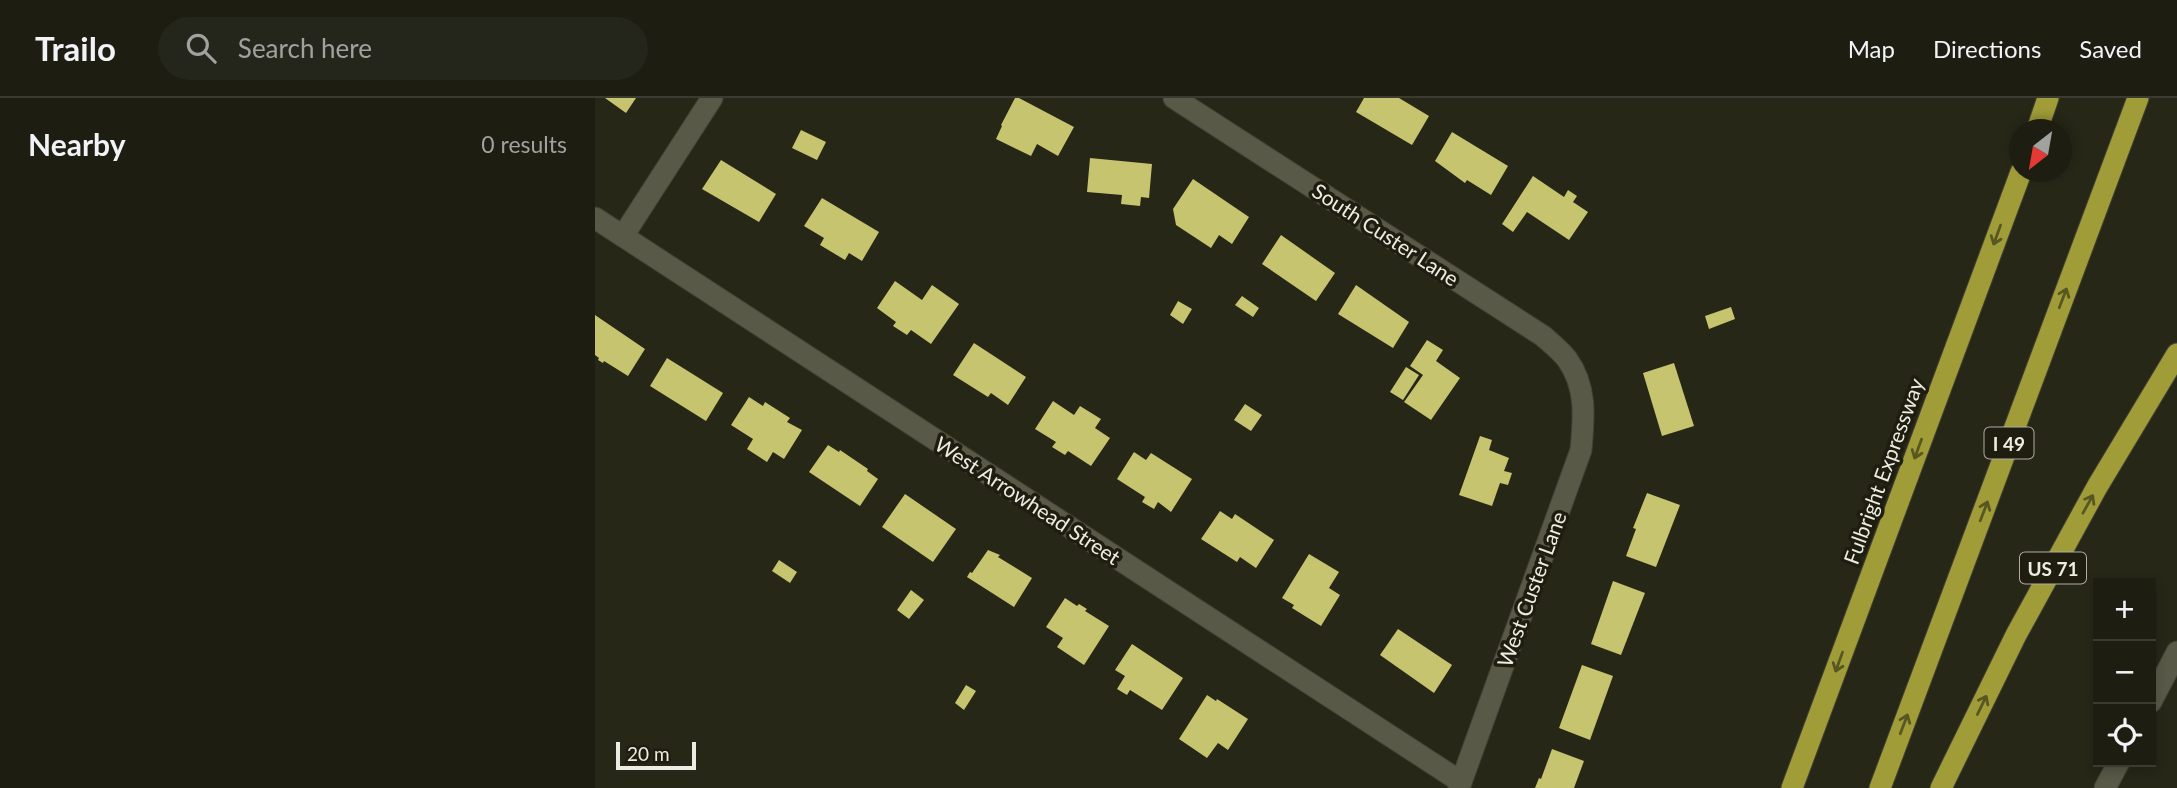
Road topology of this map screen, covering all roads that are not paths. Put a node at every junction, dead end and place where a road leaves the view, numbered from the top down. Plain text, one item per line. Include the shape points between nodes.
1 (712, 98) edge
2 (1174, 98) edge
3 (2048, 98) edge
4 (2138, 98) edge
5 (2040, 119) edge
6 (2017, 182) edge
7 (595, 218) edge
8 (623, 236) junction
9 (2177, 354) edge
10 (1582, 387) joint
11 (2177, 652) edge
12 (2156, 692) edge
13 (2116, 767) edge
14 (1460, 785) edge
15 (1792, 788) edge
16 (1880, 788) edge
17 (1941, 788) edge
18 (2105, 788) edge

1 - 8 street
2 - 10 street, South Custer Lane via 1543,336 1567,359
3 - 5 highway
16 -> 4 highway, I 49
6 -> 15 highway, Fulbright Expressway
7 - 8 street, West Arrowhead Street
8 - 14 street, West Arrowhead Street
17 -> 9 highway, US 71 via 2016,635
10 - 14 street, West Custer Lane via 1581,450
11 - 12 street
13 - 18 street

